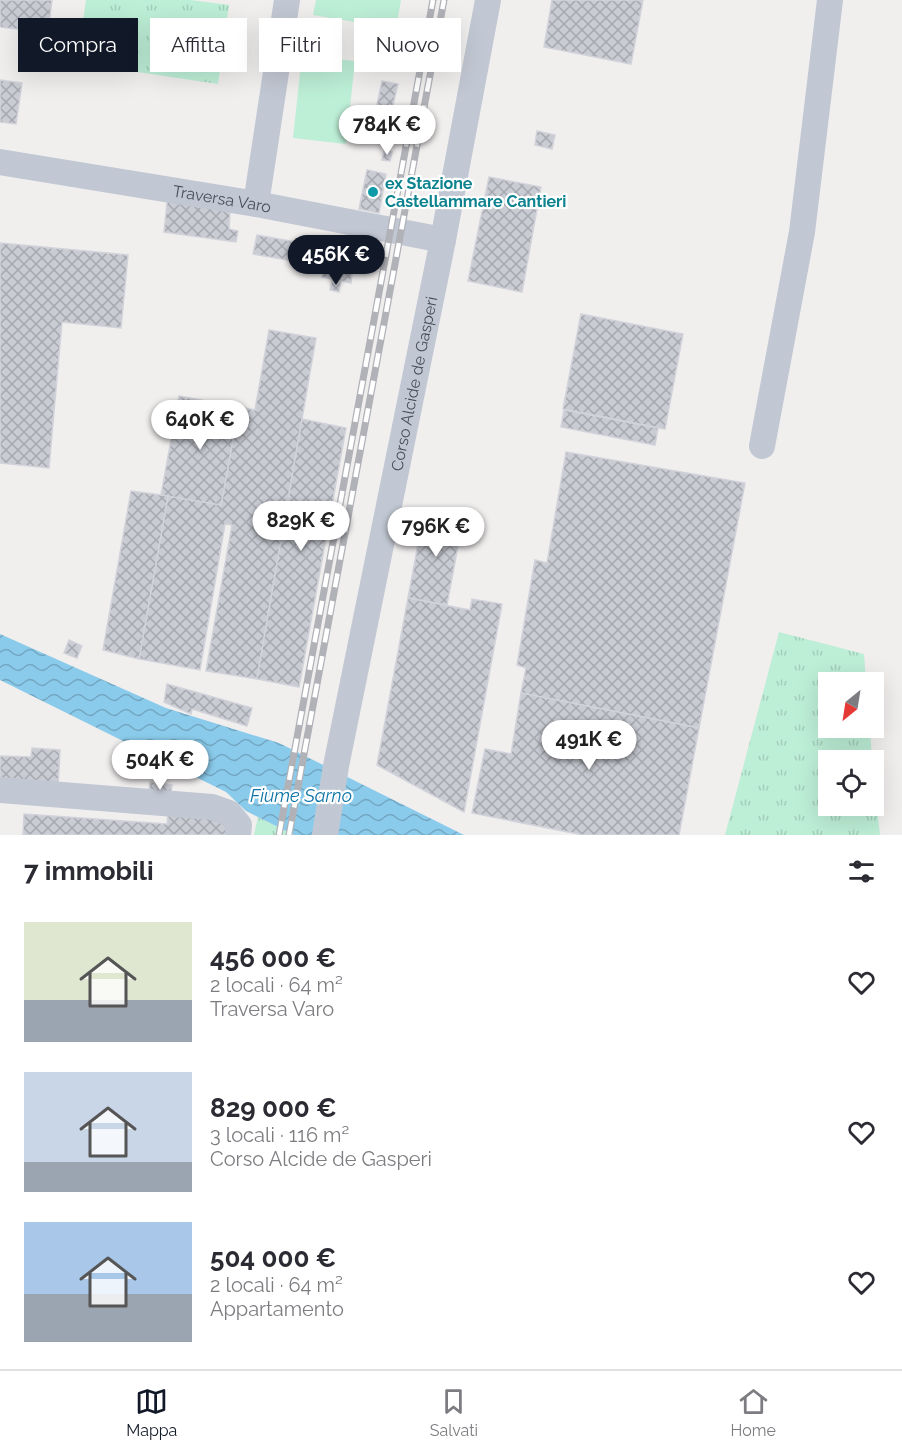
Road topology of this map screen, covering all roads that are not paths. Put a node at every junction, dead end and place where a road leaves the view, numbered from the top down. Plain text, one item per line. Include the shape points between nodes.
1 (287, 0) edge
2 (488, 0) edge
3 (830, 0) edge
4 (0, 162) edge
5 (256, 204) junction
6 (443, 240) junction
7 (762, 446) dead end
8 (0, 790) edge
9 (238, 835) edge
10 (325, 835) edge

1 - 5 street
2 - 6 street, Corso Alcide de Gasperi
3 - 7 street via 802,232
4 - 5 street, Traversa Varo
5 - 6 street, Traversa Varo
6 - 10 street, Corso Alcide de Gasperi
8 - 9 street via 212,807 229,813 239,825

